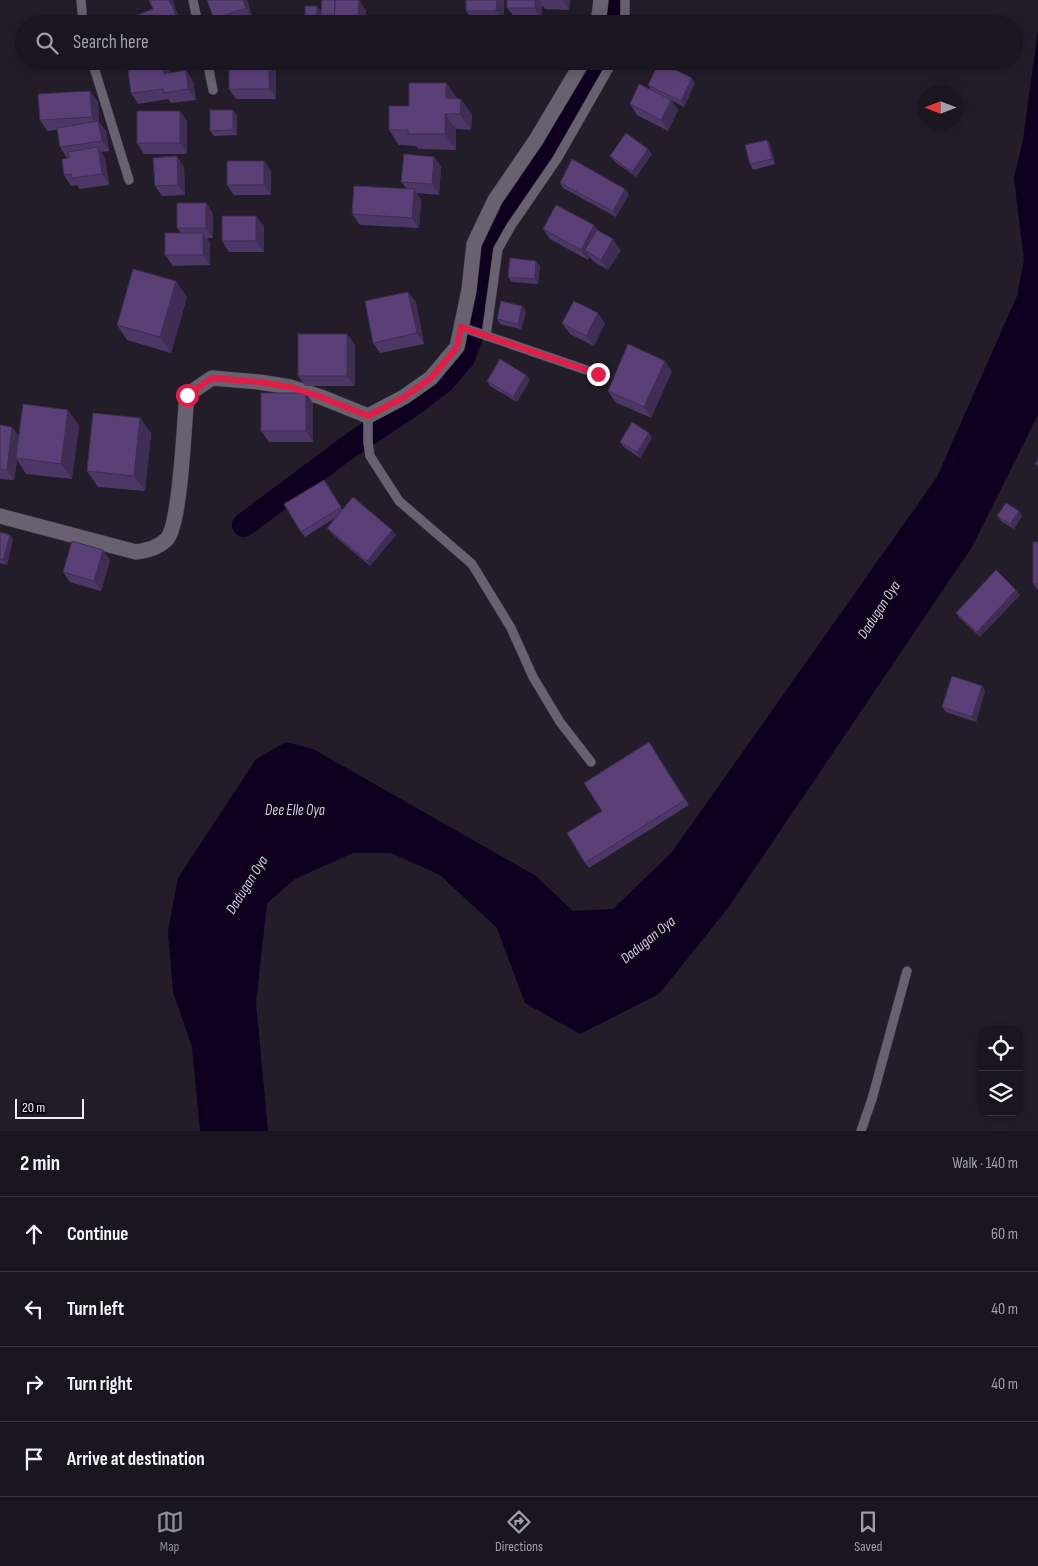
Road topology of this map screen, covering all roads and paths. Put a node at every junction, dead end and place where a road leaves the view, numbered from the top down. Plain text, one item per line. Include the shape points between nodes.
1 (81, 0) edge
2 (193, 0) edge
3 (601, 0) edge
4 (625, 0) edge
5 (82, 15) edge
6 (196, 15) edge
7 (599, 15) edge
8 (625, 15) edge
9 (95, 70) edge
10 (209, 70) edge
11 (578, 70) edge
12 (607, 70) edge
13 (213, 90) dead end
14 (128, 180) dead end
15 (461, 327) junction
16 (486, 336) junction
17 (598, 374) dead end
18 (368, 416) junction
19 (0, 516) edge
20 (591, 762) dead end
21 (907, 971) dead end
22 (861, 1131) edge

1 - 5 lane
2 - 6 lane
3 - 7 street
4 - 8 lane
9 - 14 lane
10 - 13 lane
11 - 15 street via 495,200 474,244
12 - 16 lane via 557,159 498,249
15 - 16 lane
15 - 18 street via 457,347 431,378
16 - 17 lane
18 - 19 street via 290,387 212,378 187,395 177,514 168,538 154,549 136,552
18 - 20 lane via 370,456 399,501 472,564 511,628 560,722
21 - 22 lane

